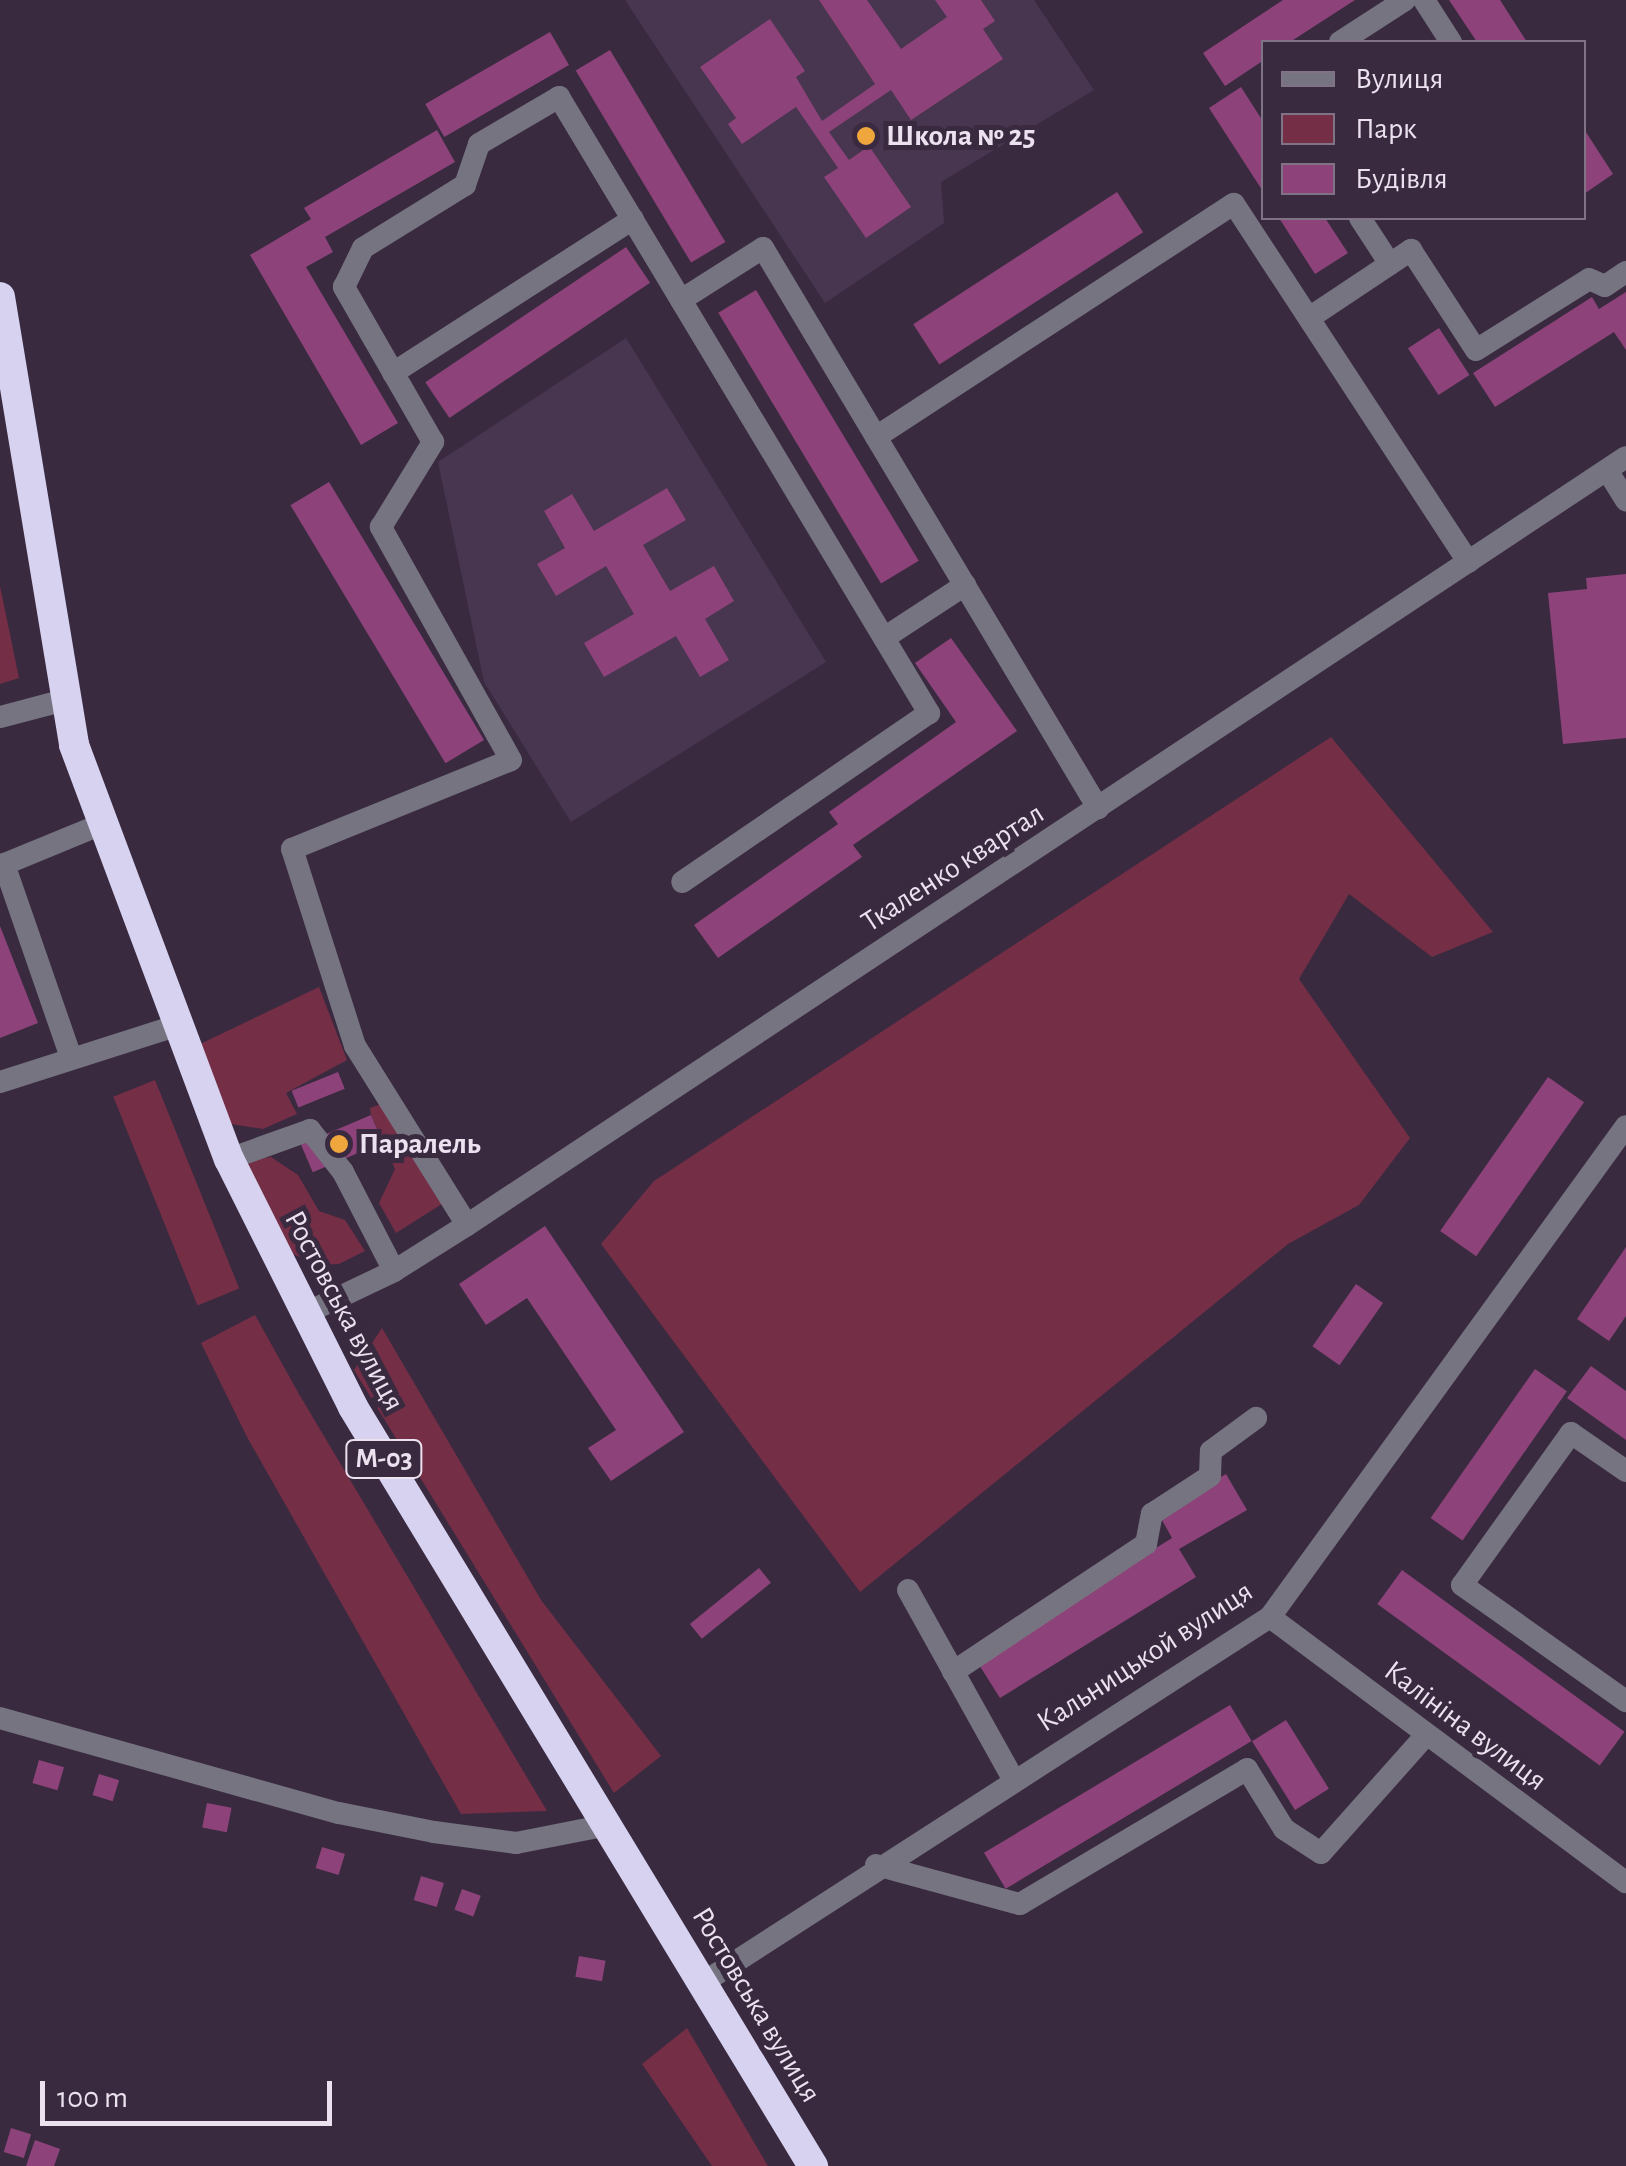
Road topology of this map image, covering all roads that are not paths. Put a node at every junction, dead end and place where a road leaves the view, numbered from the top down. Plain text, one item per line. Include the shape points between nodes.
1 (1404, 0) edge
2 (1424, 0) edge
3 (1343, 40) edge
4 (1450, 40) edge
5 (633, 219) junction
6 (1361, 220) edge
7 (1390, 264) junction
8 (1626, 272) edge
9 (0, 297) edge
10 (681, 300) junction
11 (1309, 318) junction
12 (393, 373) junction
13 (876, 436) junction
14 (1616, 464) edge
15 (1626, 500) edge
16 (1468, 562) junction
17 (965, 586) junction
18 (884, 638) junction
19 (65, 700) junction
20 (0, 717) edge
21 (1098, 808) junction
22 (102, 824) junction
23 (2, 865) edge
24 (682, 882) dead end
25 (175, 1026) junction
26 (72, 1058) junction
27 (0, 1082) edge
28 (1626, 1126) edge
29 (229, 1159) junction
30 (467, 1225) junction
31 (394, 1271) junction
32 (304, 1314) junction
33 (1256, 1418) dead end
34 (1626, 1471) edge
35 (908, 1590) dead end
36 (1270, 1617) junction
37 (954, 1672) junction
38 (1626, 1701) edge
39 (0, 1718) edge
40 (1426, 1735) junction
41 (1013, 1779) junction
42 (608, 1825) junction
43 (876, 1865) junction
44 (1626, 1882) edge
45 (700, 1984) junction
46 (813, 2166) edge

1 - 3 street
2 - 4 street
5 - 10 street
5 - 12 street
5 - 12 street via 560,96 479,144 465,186 363,248 344,287
6 - 7 street
7 - 8 street via 1411,250 1476,350 1589,279 1605,286
7 - 11 street
9 - 19 highway, М-03
10 - 13 street via 763,248
10 - 18 street
11 - 13 street via 1234,204
11 - 16 street
12 - 30 street via 433,442 381,527 511,760 292,849 354,1046
13 - 17 street
14 - 15 street
14 - 16 street, Ткаленко квартал
16 - 21 street, Ткаленко квартал
17 - 18 street
17 - 21 street
18 - 24 street via 929,713
19 - 20 street
19 - 22 highway, Ростовська вулиця / М-03
21 - 30 street, Ткаленко квартал
22 - 23 street
22 - 25 highway, Ростовська вулиця / М-03
23 - 26 street
25 - 26 street
25 - 29 highway, Ростовська вулиця / М-03
26 - 27 street
28 - 36 street, Кальницькой вулиця
29 - 31 street via 310,1130 343,1172
29 - 32 highway, Ростовська вулиця / М-03
30 - 31 street, Ткаленко квартал
31 - 32 street, Ткаленко квартал
32 - 42 highway, Ростовська вулиця / М-03 via 353,1408
33 - 37 street via 1211,1450 1210,1476 1152,1514 1146,1544
34 - 38 street via 1572,1433 1462,1585
35 - 37 street
36 - 40 street, Калініна вулиця
36 - 41 street, Кальницькой вулиця
37 - 41 street
39 - 42 street via 340,1813 434,1832 516,1843
40 - 43 street via 1322,1853 1284,1829 1247,1769 1020,1904
40 - 44 street, Калініна вулиця
41 - 43 street, Кальницькой вулиця
42 - 45 highway, Ростовська вулиця / М-03
43 - 45 street, Кальницькой вулиця
45 - 46 highway, Ростовська вулиця / М-03

